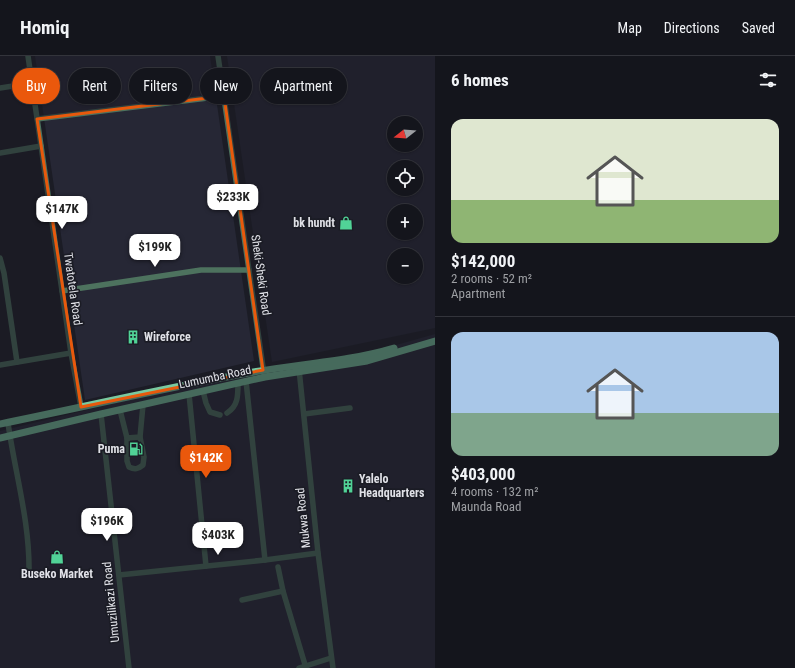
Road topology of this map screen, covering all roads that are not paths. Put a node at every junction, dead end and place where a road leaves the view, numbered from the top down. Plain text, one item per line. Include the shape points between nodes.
1 (28, 56) edge
2 (218, 56) edge
3 (30, 68) edge
4 (220, 68) edge
5 (12, 86) edge
6 (0, 88) edge
7 (200, 99) edge
8 (35, 104) edge
9 (225, 104) edge
10 (37, 119) junction
11 (41, 146) junction
12 (0, 153) edge
13 (0, 258) edge
14 (249, 270) junction
15 (62, 291) junction
16 (435, 336) edge
17 (435, 341) edge
18 (71, 353) junction
19 (17, 362) junction
20 (0, 365) edge
21 (299, 368) junction
22 (264, 374) junction
23 (246, 381) junction
24 (238, 383) junction
25 (203, 391) junction
26 (189, 394) junction
27 (142, 405) junction
28 (81, 407) junction
29 (350, 408) dead end
30 (120, 410) junction
31 (227, 413) dead end
32 (101, 414) junction
33 (304, 414) junction
34 (220, 415) dead end
35 (8, 423) junction
36 (0, 424) edge
37 (10, 436) junction
38 (140, 437) junction
39 (0, 438) edge
40 (127, 438) junction
41 (318, 553) junction
42 (265, 560) junction
43 (206, 566) junction
44 (278, 567) dead end
45 (29, 573) dead end
46 (119, 575) junction
47 (283, 591) junction
48 (242, 600) dead end
49 (331, 658) junction
50 (303, 667) edge
51 (129, 668) edge
52 (333, 668) edge

1 - 3 street, Twatotela Road
2 - 4 street, Sheki-Sheki Road
5 - 6 street
7 - 10 street
8 - 10 street, Twatotela Road
9 - 14 street, Sheki-Sheki Road
10 - 11 street, Twatotela Road
11 - 12 street
11 - 15 street, Twatotela Road
13 - 19 street
14 - 15 street via 201,270
14 - 22 street, Sheki-Sheki Road
15 - 18 street, Twatotela Road
16 - 21 main road, Lumumba Road via 366,355
17 - 21 main road, Lumumba Road via 367,361
18 - 19 street
18 - 28 street, Twatotela Road
19 - 20 street
21 - 22 main road, Lumumba Road
21 - 33 street, Mukwa Road
22 - 23 main road, Lumumba Road
22 - 28 main road, Lumumba Road via 169,388
23 - 24 main road, Lumumba Road
23 - 42 street
24 - 25 main road, Lumumba Road
24 - 31 street via 238,398 233,409
25 - 26 main road, Lumumba Road
25 - 34 street via 210,412
26 - 27 main road, Lumumba Road
26 - 43 street
27 - 30 main road, Lumumba Road
27 - 38 street
28 - 35 main road, Lumumba Road
29 - 33 street
30 - 32 main road, Lumumba Road
30 - 40 street
32 - 37 main road, Lumumba Road
32 - 46 street, Umuzilikazi Road
33 - 41 street, Mukwa Road
35 - 36 main road, Lumumba Road
35 - 37 street
37 - 39 main road, Lumumba Road
37 - 45 street via 26,520
38 - 40 street
38 - 40 street via 144,457 143,465 138,469 129,467 127,462
41 - 42 street
41 - 49 street, Mukwa Road
42 - 43 street
43 - 46 street
44 - 47 street
46 - 51 street, Umuzilikazi Road
47 - 48 street
47 - 50 street
49 - 50 street
49 - 52 street, Mukwa Road

